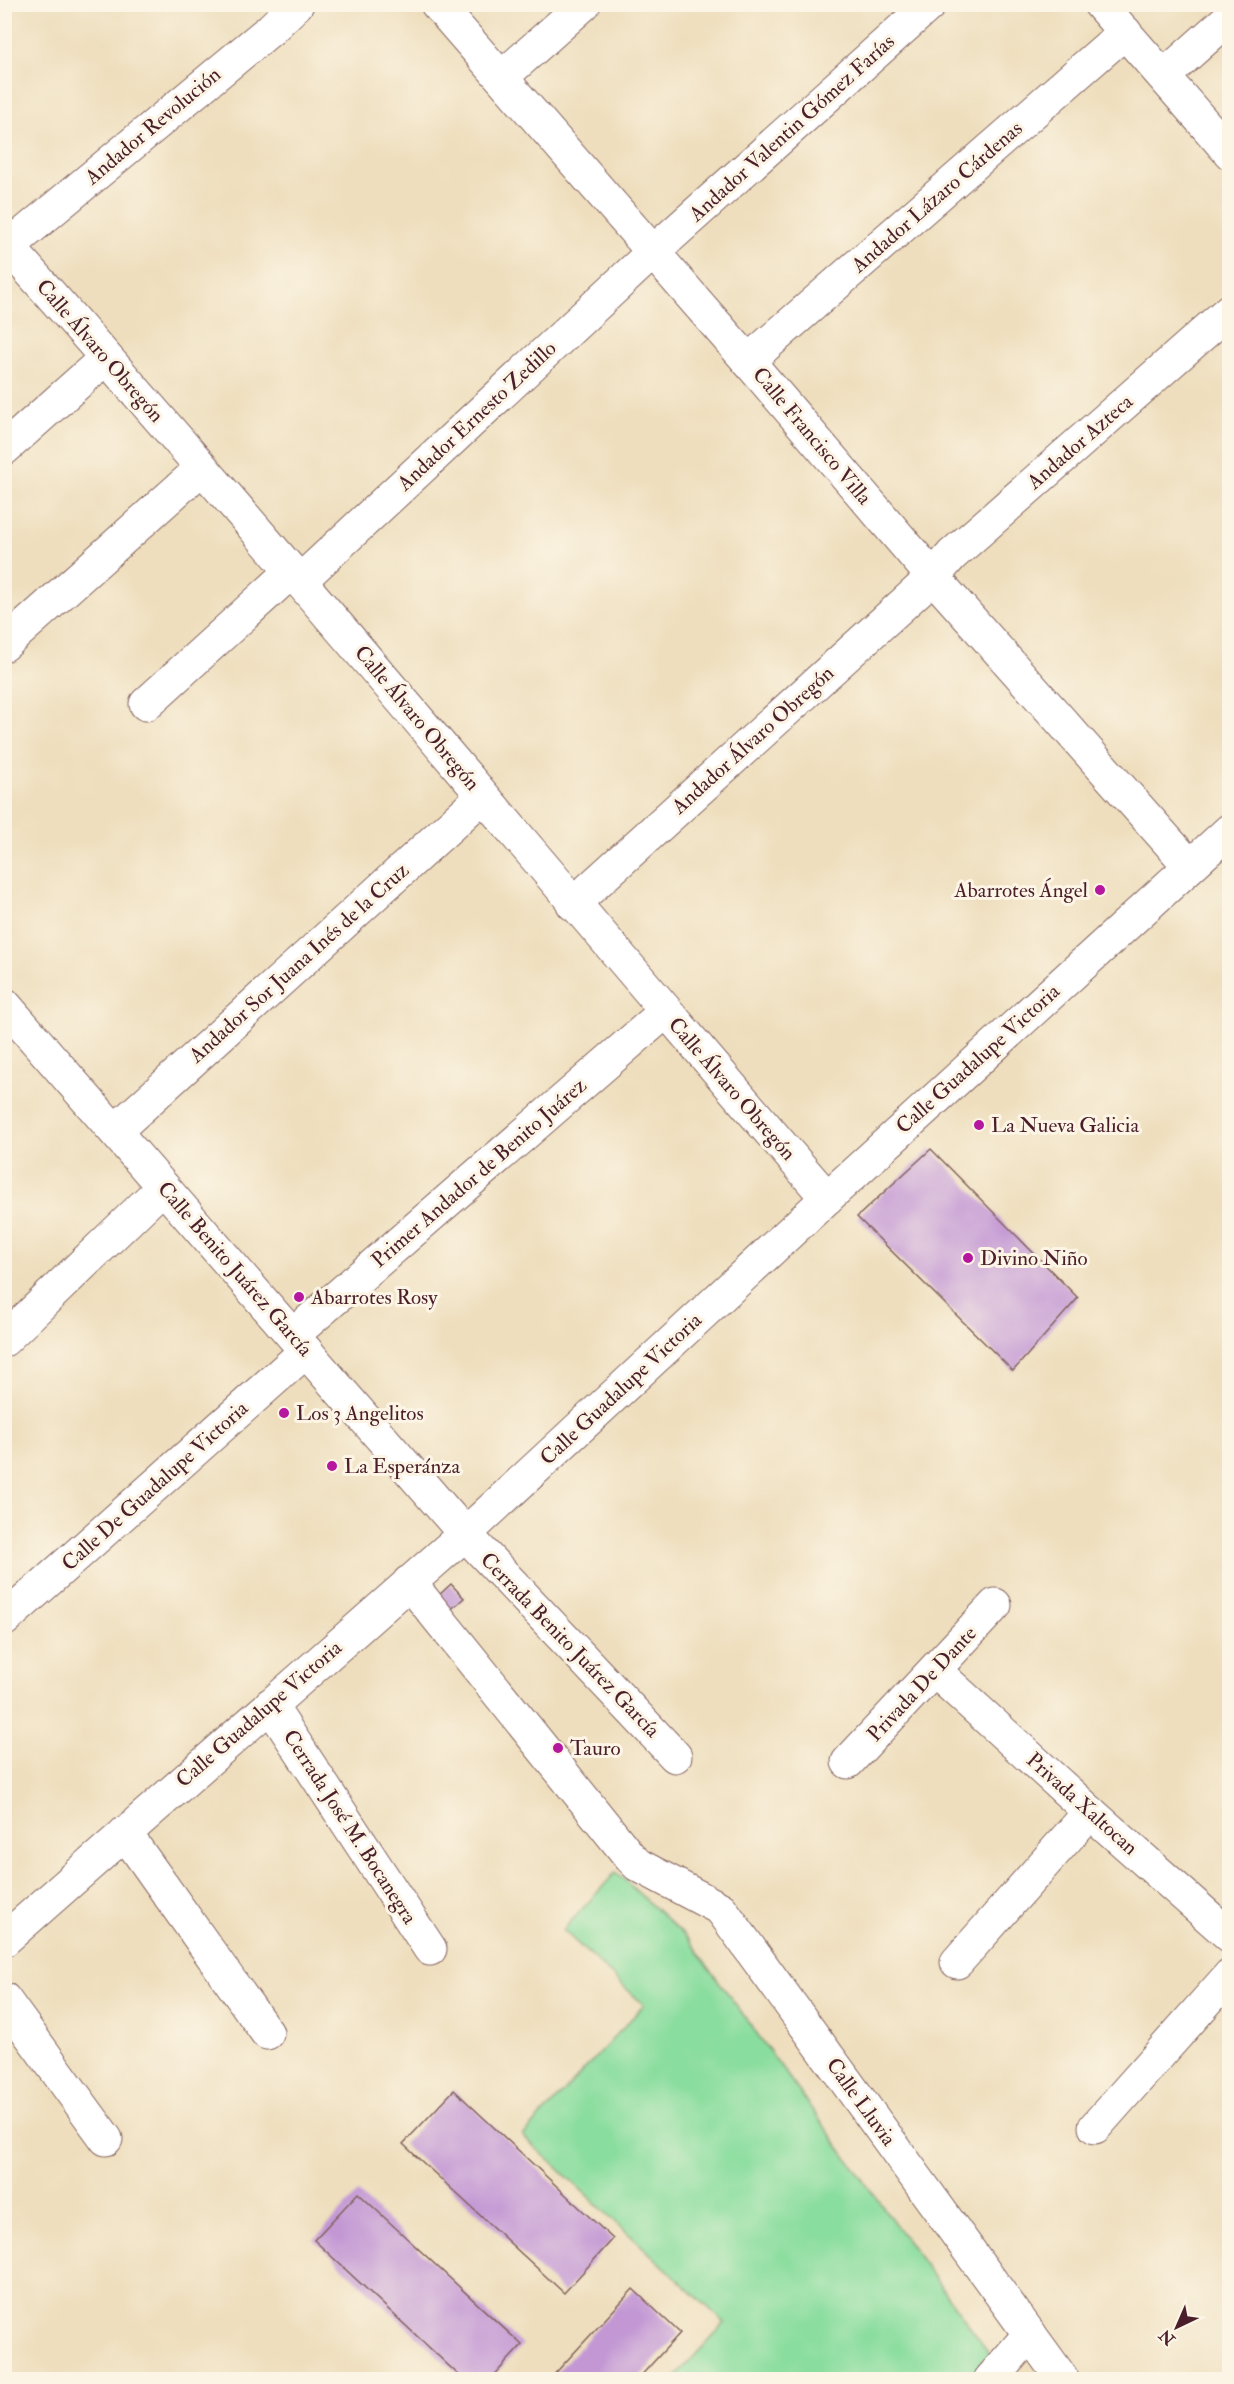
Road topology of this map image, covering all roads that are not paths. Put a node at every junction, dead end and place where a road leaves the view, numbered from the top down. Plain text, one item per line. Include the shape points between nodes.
1 (297, 4) edge
2 (437, 4) edge
3 (584, 4) edge
4 (930, 4) edge
5 (1100, 4) edge
6 (1230, 17) edge
7 (1125, 32) junction
8 (1164, 76) junction
9 (502, 77) junction
10 (1230, 153) edge
11 (6, 244) edge
12 (653, 252) junction
13 (1230, 310) edge
14 (106, 358) junction
15 (748, 361) junction
16 (4, 448) edge
17 (202, 468) junction
18 (296, 576) junction
19 (933, 577) junction
20 (4, 645) edge
21 (146, 704) dead end
22 (483, 796) junction
23 (1230, 830) edge
24 (1189, 866) junction
25 (573, 904) junction
26 (4, 1004) edge
27 (665, 1011) junction
28 (115, 1131) junction
29 (163, 1186) junction
30 (827, 1198) junction
31 (4, 1340) edge
32 (300, 1343) junction
33 (465, 1534) junction
34 (409, 1582) junction
35 (995, 1605) dead end
36 (4, 1620) edge
37 (935, 1671) junction
38 (270, 1705) junction
39 (675, 1756) dead end
40 (848, 1762) dead end
41 (1090, 1812) junction
42 (125, 1833) junction
43 (1230, 1936) edge
44 (4, 1940) edge
45 (430, 1949) dead end
46 (957, 1962) dead end
47 (1230, 1975) edge
48 (4, 1999) edge
49 (267, 2033) dead end
50 (1095, 2127) dead end
51 (106, 2139) dead end
52 (1030, 2334) junction
53 (990, 2379) edge
54 (1063, 2379) edge

1 - 11 street, Andador Revolución
2 - 9 street, Calle Francisco Villa
3 - 9 street
4 - 12 street, Andador Valentin Gómez Farías
5 - 7 street
6 - 8 street
7 - 8 street
7 - 15 street, Andador Lázaro Cárdenas
8 - 10 street
9 - 12 street, Calle Francisco Villa
11 - 14 street, Calle Álvaro Obregón
12 - 15 street, Calle Francisco Villa
12 - 18 street, Andador Ernesto Zedillo
13 - 19 street, Andador Azteca via 952,555
14 - 16 street
14 - 17 street, Calle Álvaro Obregón
15 - 19 street, Calle Francisco Villa
17 - 18 street, Calle Álvaro Obregón
17 - 20 street
18 - 21 street, Andador Ernesto Zedillo
18 - 22 street, Calle Álvaro Obregón
19 - 24 street, Calle Francisco Villa
19 - 25 street, Andador Álvaro Obregón
22 - 25 street, Calle Álvaro Obregón
22 - 28 street, Andador Sor Juana Inés de la Cruz
23 - 24 street, Calle Guadalupe Victoria
24 - 30 street, Calle Guadalupe Victoria
25 - 27 street, Calle Álvaro Obregón
26 - 28 street, Calle Benito Juárez García
27 - 30 street, Calle Álvaro Obregón
27 - 32 street, Primer Andador de Benito Juárez
28 - 29 street, Calle Benito Juárez García
29 - 31 street
29 - 32 street, Calle Benito Juárez García
30 - 33 street, Calle Guadalupe Victoria
32 - 33 street, Calle Benito Juárez García
32 - 36 street, Calle De Guadalupe Victoria
33 - 34 street, Calle Guadalupe Victoria
33 - 39 street, Cerrada Benito Juárez García
34 - 38 street, Calle Guadalupe Victoria
34 - 52 street, Calle Lluvia via 630,1857 722,1910
35 - 37 street, Privada De Dante
37 - 40 street, Privada De Dante
37 - 41 street, Privada Xaltocan
38 - 42 street, Calle Guadalupe Victoria
38 - 45 street, Cerrada José M. Bocanegra
41 - 43 street, Privada Xaltocan
41 - 46 street
42 - 44 street, Calle Guadalupe Victoria
42 - 49 street
47 - 50 street
48 - 51 street
52 - 53 street
52 - 54 street, Calle Lluvia

